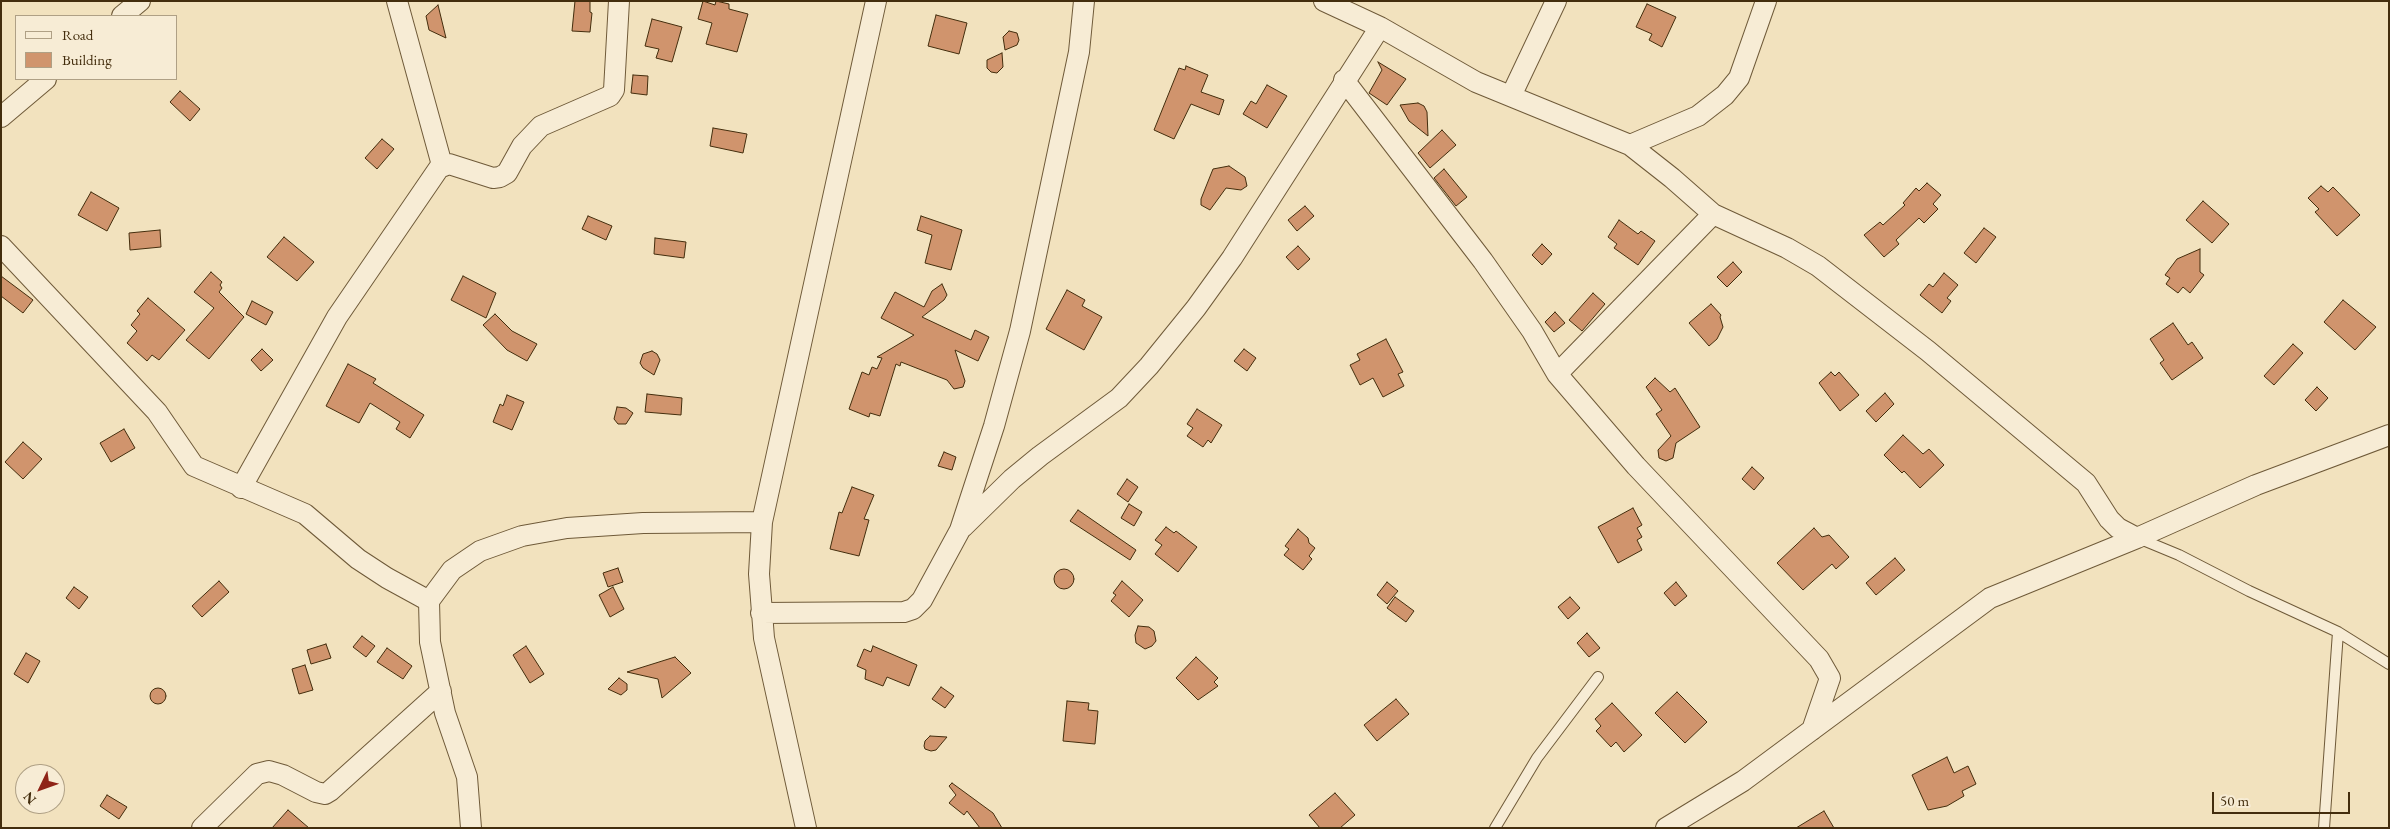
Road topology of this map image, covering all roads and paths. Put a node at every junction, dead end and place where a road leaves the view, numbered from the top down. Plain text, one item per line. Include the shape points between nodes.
1 (140, 1) edge
2 (397, 1) edge
3 (619, 1) edge
4 (876, 1) edge
5 (1084, 1) edge
6 (1324, 1) edge
7 (1556, 1) edge
8 (1766, 1) edge
9 (123, 15) edge
10 (1380, 28) junction
11 (45, 80) edge
12 (1344, 80) junction
13 (1511, 96) junction
14 (1, 117) edge
15 (1630, 145) junction
16 (442, 165) junction
17 (1713, 214) junction
18 (1, 246) edge
19 (1557, 374) junction
20 (2389, 436) edge
21 (241, 488) junction
22 (762, 522) junction
23 (960, 530) junction
24 (2136, 538) junction
25 (429, 601) junction
26 (761, 613) junction
27 (2338, 632) junction
28 (2389, 664) edge
29 (1598, 677) dead end
30 (440, 691) junction
31 (1812, 730) junction
32 (202, 828) edge
33 (471, 828) edge
34 (806, 828) edge
35 (1495, 828) edge
36 (1666, 828) edge
37 (2324, 828) edge

1 - 9 street
2 - 16 street
3 - 16 street via 614,90 610,96 541,126 522,146 507,173 500,177
4 - 22 street
5 - 23 street via 1077,61 1020,331 994,426
6 - 10 street
7 - 13 street
8 - 15 street via 1739,78 1725,94 1698,116
10 - 12 street
10 - 13 street via 1476,82
11 - 14 street
12 - 19 street via 1483,261 1532,331
12 - 23 street via 1232,258 1196,308 1134,383 1092,420 1019,474
13 - 15 street
15 - 17 street
16 - 21 street via 337,317
17 - 19 street
17 - 24 street via 1818,266 1928,351 2086,483 2109,519
18 - 21 street via 157,412 194,466
19 - 31 street via 1636,466 1819,658 1830,678
20 - 24 street via 2256,485
21 - 25 street via 305,514 358,559
22 - 25 street via 642,523 567,528 522,536 480,551 452,570
22 - 26 street
23 - 26 street via 922,600 913,609 904,612
24 - 27 lane via 2179,555
24 - 31 street via 1990,598
25 - 30 street via 430,642
26 - 34 street
27 - 28 lane
27 - 37 lane
29 - 35 lane via 1537,758
30 - 32 street via 325,794 283,775 269,771 257,774
30 - 33 street via 467,777
31 - 36 street via 1743,782

